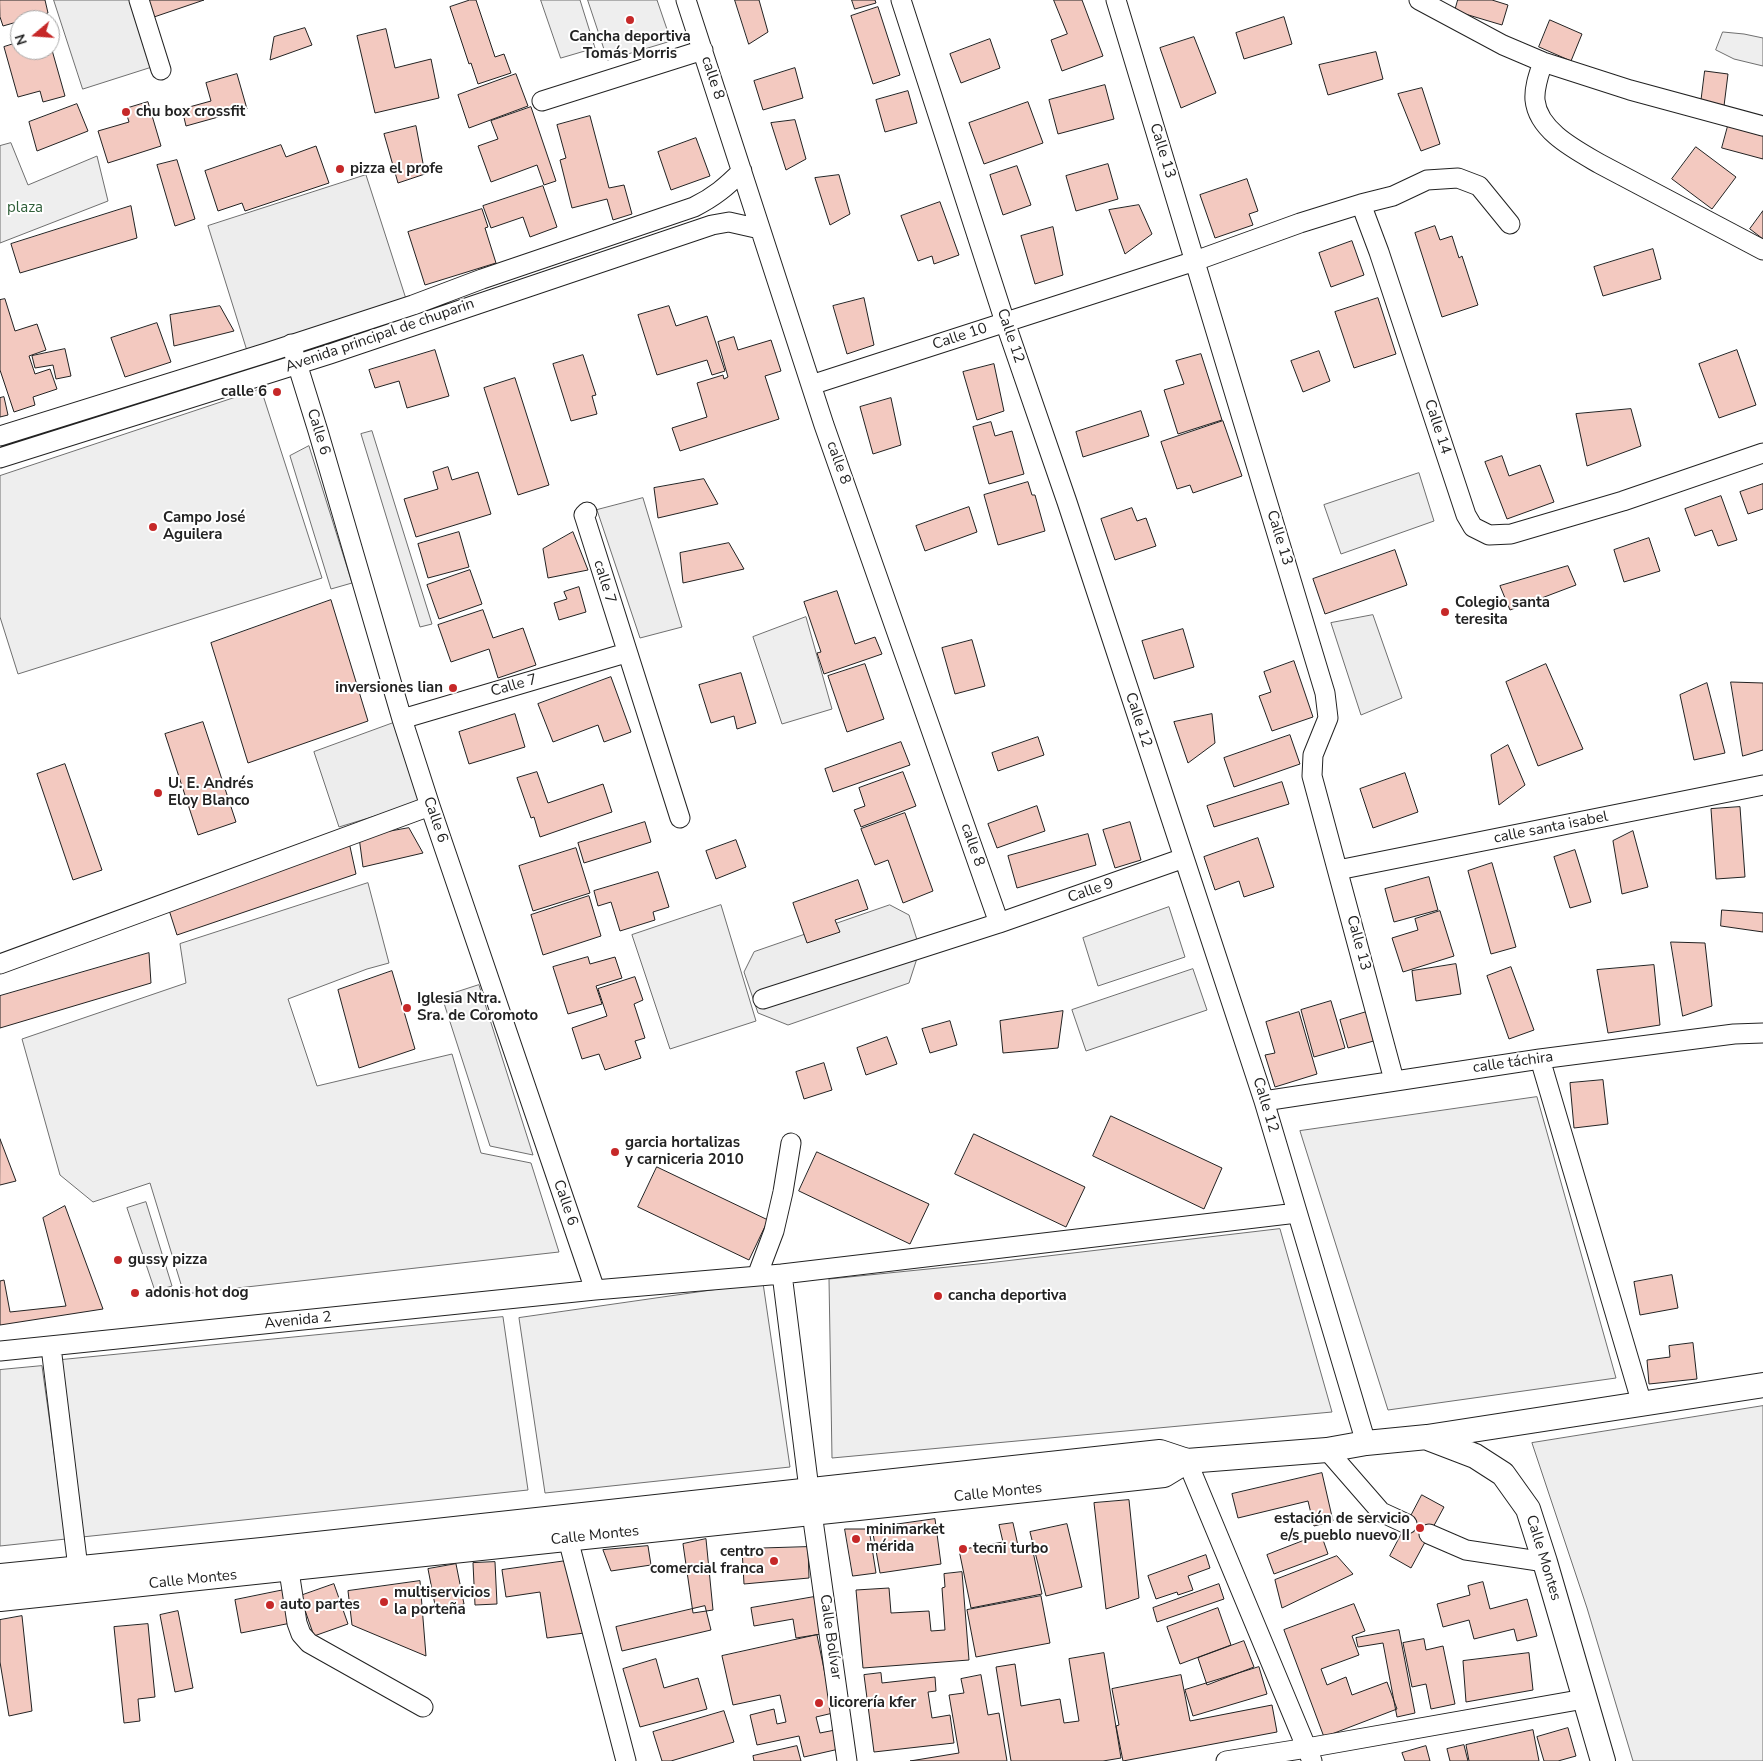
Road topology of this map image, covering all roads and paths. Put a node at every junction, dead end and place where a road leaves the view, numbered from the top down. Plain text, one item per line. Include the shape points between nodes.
1 (139, 0) edge
2 (686, 0) edge
3 (901, 0) edge
4 (1116, 0) edge
5 (1419, 0) edge
6 (702, 50) junction
7 (1543, 62) junction
8 (162, 70) dead end
9 (542, 101) dead end
10 (1763, 126) edge
11 (742, 171) junction
12 (1361, 204) junction
13 (1510, 224) dead end
14 (760, 229) junction
15 (1763, 250) edge
16 (1195, 261) junction
17 (1005, 322) junction
18 (291, 344) junction
19 (297, 364) junction
20 (811, 385) junction
21 (0, 436) edge
22 (1763, 453) edge
23 (0, 458) edge
24 (587, 512) dead end
25 (626, 653) junction
26 (402, 719) junction
27 (1763, 785) edge
28 (430, 806) junction
29 (680, 818) dead end
30 (1184, 858) junction
31 (1338, 870) junction
32 (999, 923) junction
33 (0, 964) edge
34 (763, 999) dead end
35 (1763, 1033) edge
36 (1540, 1060) junction
37 (1394, 1080) junction
38 (1264, 1101) junction
39 (791, 1144) dead end
40 (1297, 1213) junction
41 (782, 1274) junction
42 (757, 1276) junction
43 (595, 1290) junction
44 (52, 1347) junction
45 (0, 1351) edge
46 (1763, 1385) edge
47 (1642, 1404) junction
48 (1427, 1437) junction
49 (1366, 1443) junction
50 (1327, 1450) junction
51 (1187, 1461) junction
52 (811, 1501) junction
53 (1406, 1524) dead end
54 (1429, 1534) dead end
55 (568, 1539) junction
56 (1545, 1562) junction
57 (78, 1568) junction
58 (289, 1571) junction
59 (0, 1576) edge
60 (0, 1600) edge
61 (1584, 1699) junction
62 (423, 1706) dead end
63 (1310, 1755) edge
64 (626, 1761) edge
65 (847, 1761) edge
66 (1226, 1761) edge
67 (1603, 1761) edge

1 - 8 street
2 - 6 street, calle 8
3 - 17 street, Calle 12
4 - 16 street, Calle 13
5 - 7 street via 1495,41
6 - 9 street
6 - 11 street, calle 8
7 - 10 street via 1630,90
7 - 15 street via 1535,100 1547,127 1578,151
11 - 14 street, calle 8
11 - 18 street, Avenida principal de chuparin via 713,197 694,207
12 - 13 street via 1392,196 1427,180 1458,178 1479,186
12 - 16 street
12 - 22 street, Calle 14 via 1472,527 1489,535 1511,534 1623,501
14 - 19 street, Avenida principal de chuparin via 729,222 712,225
14 - 20 street, calle 8
16 - 17 street, Calle 10
16 - 31 street, Calle 13 via 1325,693 1328,718 1313,755 1312,776
17 - 20 street, Calle 10
17 - 30 street, Calle 12
18 - 19 street, Calle 6
18 - 21 street, Avenida principal de chuparin
19 - 23 street, Avenida principal de chuparin
19 - 26 street, Calle 6
20 - 32 street, calle 8
24 - 25 street, calle 7 via 584,518
25 - 26 street, Calle 7
25 - 29 street, calle 7
26 - 28 street, Calle 6
27 - 31 street, calle santa isabel
28 - 33 street
28 - 43 street, Calle 6
30 - 32 street, Calle 9
30 - 38 street, Calle 12
31 - 37 street, Calle 13
32 - 34 street, Calle 9
35 - 36 street, calle táchira
36 - 37 street, calle táchira
36 - 47 street
37 - 38 street, calle táchira
38 - 40 street, Calle 12
39 - 42 street via 774,1231
40 - 41 street, Avenida 2
40 - 49 street, Calle 12
41 - 42 street, Avenida 2
41 - 52 street, Calle Bolívar
42 - 43 street, Avenida 2
43 - 44 street, Avenida 2
44 - 45 street, Avenida 2
44 - 57 street
46 - 47 street
47 - 48 street
48 - 49 street, Calle Montes
48 - 56 street, Calle Montes via 1474,1456 1503,1474 1528,1509
49 - 50 street, Calle Montes
50 - 51 street, Calle Montes
50 - 53 street via 1381,1512
51 - 52 street, Calle Montes via 1164,1475
51 - 63 street
52 - 55 street, Calle Montes
52 - 57 street, Calle Montes
52 - 65 street, Calle Bolívar
54 - 56 street via 1466,1550
55 - 58 street, Calle Montes
55 - 64 street
56 - 61 street, Calle Montes
57 - 59 street, Calle Montes
58 - 60 street, Calle Montes
58 - 62 street via 297,1623 309,1643
61 - 63 street
61 - 67 street, Calle Montes
63 - 66 street

